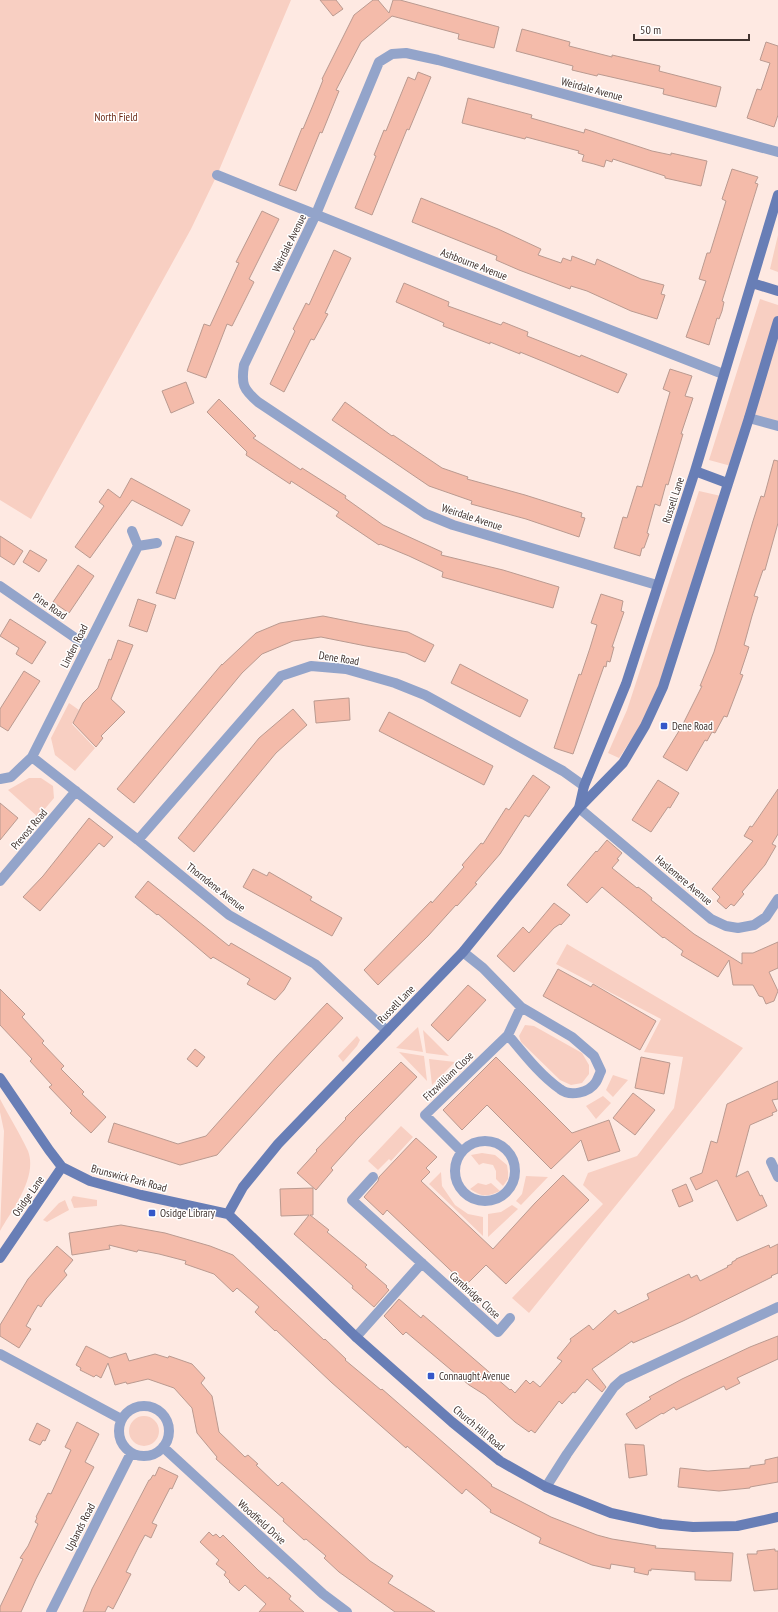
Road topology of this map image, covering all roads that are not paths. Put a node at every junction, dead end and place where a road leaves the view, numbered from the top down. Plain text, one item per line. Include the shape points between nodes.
1 (778, 152) edge
2 (217, 175) dead end
3 (778, 195) edge
4 (316, 214) junction
5 (752, 283) junction
6 (778, 291) edge
7 (778, 321) edge
8 (723, 374) junction
9 (749, 418) junction
10 (778, 426) edge
11 (695, 471) junction
12 (728, 483) junction
13 (132, 531) dead end
14 (157, 543) dead end
15 (138, 546) junction
16 (657, 584) junction
17 (0, 586) edge
18 (88, 646) junction
19 (32, 757) junction
20 (0, 779) edge
21 (584, 786) junction
22 (76, 791) junction
23 (579, 808) junction
24 (138, 840) junction
25 (0, 881) edge
26 (778, 899) edge
27 (463, 952) junction
28 (521, 1007) junction
29 (387, 1031) junction
30 (508, 1035) junction
31 (0, 1078) edge
32 (462, 1152) junction
33 (771, 1162) dead end
34 (62, 1167) junction
35 (373, 1177) dead end
36 (778, 1177) edge
37 (228, 1214) junction
38 (0, 1258) edge
39 (422, 1263) junction
40 (778, 1307) edge
41 (510, 1318) dead end
42 (356, 1337) junction
43 (0, 1354) edge
44 (121, 1419) junction
45 (163, 1447) junction
46 (131, 1453) junction
47 (546, 1487) junction
48 (778, 1517) edge
49 (51, 1612) edge
50 (347, 1612) edge

1 - 4 street, Weirdale Avenue via 438,60 406,53 392,54 379,62
2 - 4 street, Ashbourne Avenue
3 - 5 main road, Russell Lane
4 - 8 street, Ashbourne Avenue
4 - 16 street, Weirdale Avenue via 244,365 242,379 246,391 258,402 426,514 452,525
5 - 6 main road
5 - 8 main road, Russell Lane
7 - 9 main road, Russell Lane
8 - 11 main road, Russell Lane
9 - 10 street
9 - 12 main road, Russell Lane
11 - 12 main road
11 - 16 main road, Russell Lane
12 - 23 main road, Russell Lane via 663,687 645,726 623,763
13 - 15 street
14 - 15 street
15 - 18 street, Linden Road
16 - 21 main road, Russell Lane via 626,684
17 - 18 street, Pine Road
18 - 19 street, Linden Road
19 - 20 street via 10,777
19 - 22 street, Thorndene Avenue
21 - 23 main road, Russell Lane
21 - 24 street, Dene Road via 563,771 425,695 395,683 346,669 311,666 281,676
22 - 24 street, Thorndene Avenue
22 - 25 street, Prevost Road
23 - 26 street, Haslemere Avenue via 711,919 726,926 738,928 754,925 766,918
23 - 27 main road, Russell Lane
24 - 29 street, Thorndene Avenue via 229,915 315,964
27 - 28 street via 483,968
27 - 29 main road, Russell Lane
28 - 30 street
28 - 30 street via 572,1037 594,1056 601,1071 595,1084 577,1094 561,1090
29 - 37 main road, Russell Lane via 278,1144 243,1187
30 - 32 street, Fitzwilliam Close via 425,1115
31 - 34 main road, Brunswick Park Road
32 - 32 street via 457,1161 456,1175 460,1188 468,1196 487,1201 496,1199 509,1189 515,1171 513,1161 502,1146 492,1142 478,1142
33 - 36 street
34 - 37 main road, Brunswick Park Road via 90,1181
34 - 38 main road, Osidge Lane
35 - 39 street, Cambridge Close via 352,1200
37 - 42 main road, Church Hill Road
39 - 41 street, Cambridge Close via 498,1332
39 - 42 street
40 - 47 street via 623,1379 614,1387
42 - 47 main road, Church Hill Road via 500,1461
43 - 44 street
44 - 45 street via 127,1412 142,1406 158,1410 164,1416 168,1427 167,1440
44 - 46 street via 121,1441
45 - 46 street via 151,1455
45 - 50 street, Woodfield Drive via 323,1594
46 - 49 street, Uplands Road
47 - 48 main road, Church Hill Road via 611,1513 660,1524 693,1527 737,1526

